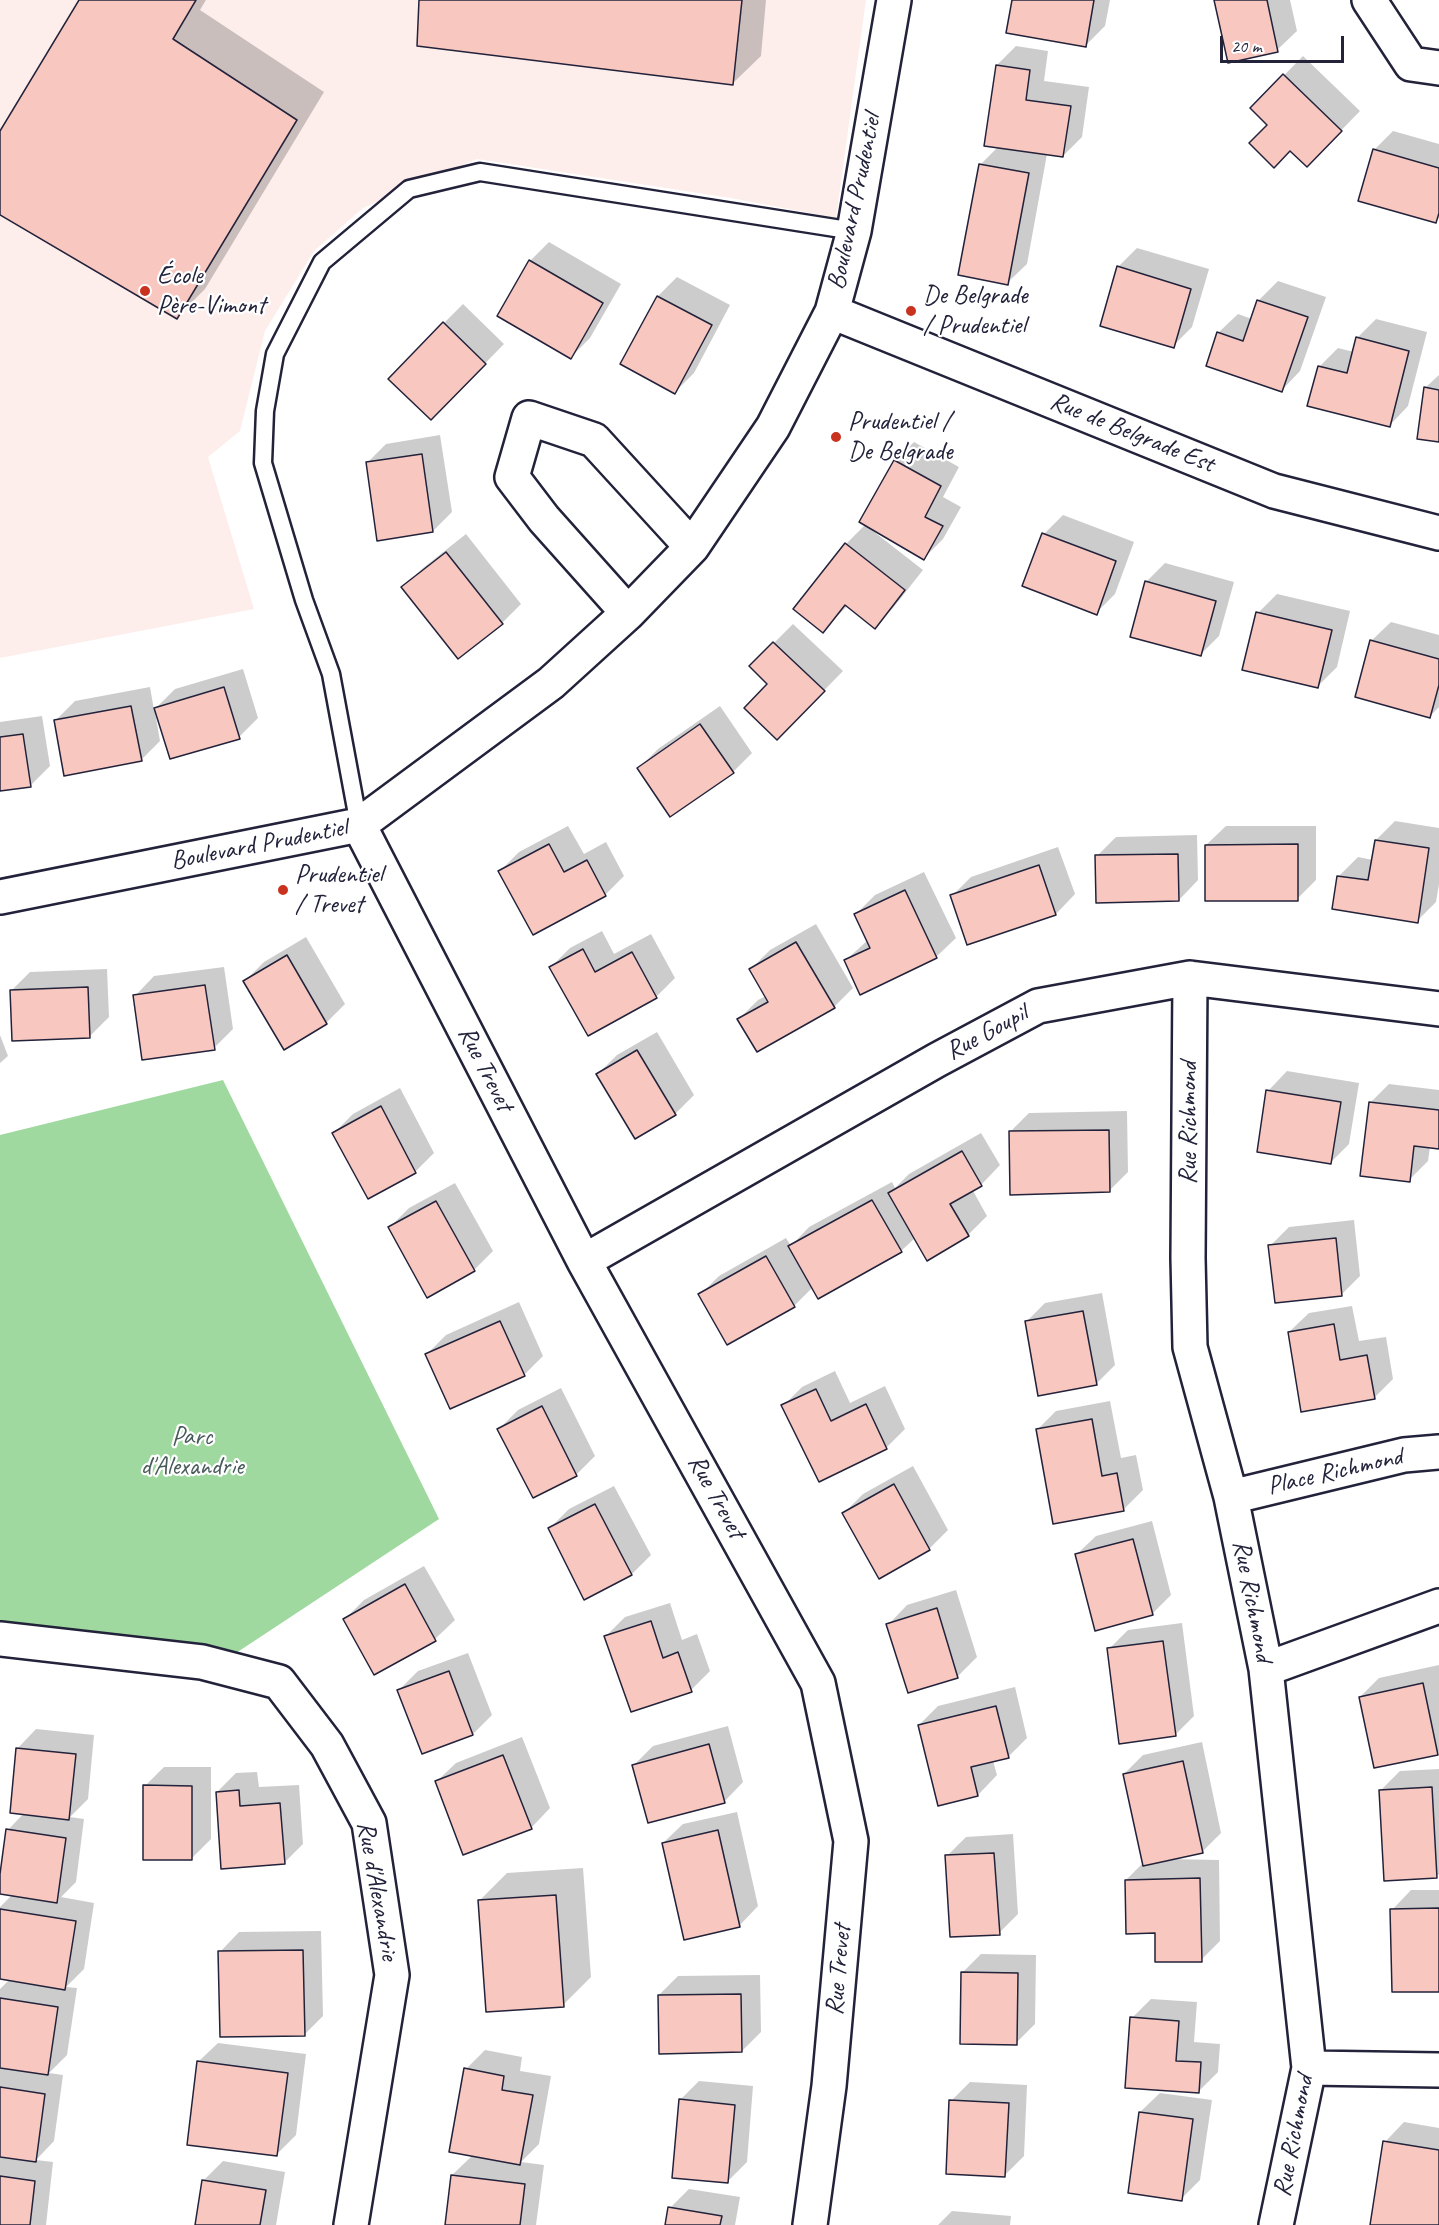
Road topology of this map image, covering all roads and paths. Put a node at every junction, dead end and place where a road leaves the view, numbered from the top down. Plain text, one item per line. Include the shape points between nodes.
1 (894, 0) edge
2 (1369, 0) edge
3 (1439, 68) edge
4 (854, 231) junction
5 (832, 312) junction
6 (1439, 533) edge
7 (692, 547) junction
8 (628, 613) junction
9 (359, 825) junction
10 (0, 897) edge
11 (1190, 978) junction
12 (1439, 1009) edge
13 (584, 1261) junction
14 (1439, 1452) edge
15 (1231, 1497) junction
16 (1439, 1606) edge
17 (0, 1639) edge
18 (1266, 1669) junction
19 (1309, 2068) junction
20 (1439, 2070) edge
21 (351, 2225) edge
22 (810, 2225) edge
23 (1276, 2225) edge

1 - 4 street, Boulevard Prudentiel
2 - 3 street via 1411,64
4 - 5 street, Boulevard Prudentiel
4 - 9 lane via 480,172 409,189 322,262 275,354 265,411 263,463 331,674
5 - 6 street, Rue de Belgrade Est via 1274,491
5 - 7 street, Boulevard Prudentiel via 773,427
7 - 8 street, Boulevard Prudentiel
7 - 8 street via 594,440 529,418 512,477
8 - 9 street, Boulevard Prudentiel via 551,683
9 - 10 street, Boulevard Prudentiel
9 - 13 street, Rue Trevet
11 - 12 street, Rue Goupil
11 - 13 street, Rue Goupil via 1038,1006
11 - 15 street, Rue Richmond via 1190,1347
13 - 22 street, Rue Trevet via 819,1683 851,1841 829,2086
14 - 15 street, Place Richmond via 1404,1455
15 - 18 street, Rue Richmond
16 - 18 street
17 - 21 street, Rue d'Alexandrie via 202,1662 279,1682 327,1745 369,1823 392,1975
18 - 19 street, Rue Richmond
19 - 20 street
19 - 23 street, Rue Richmond

